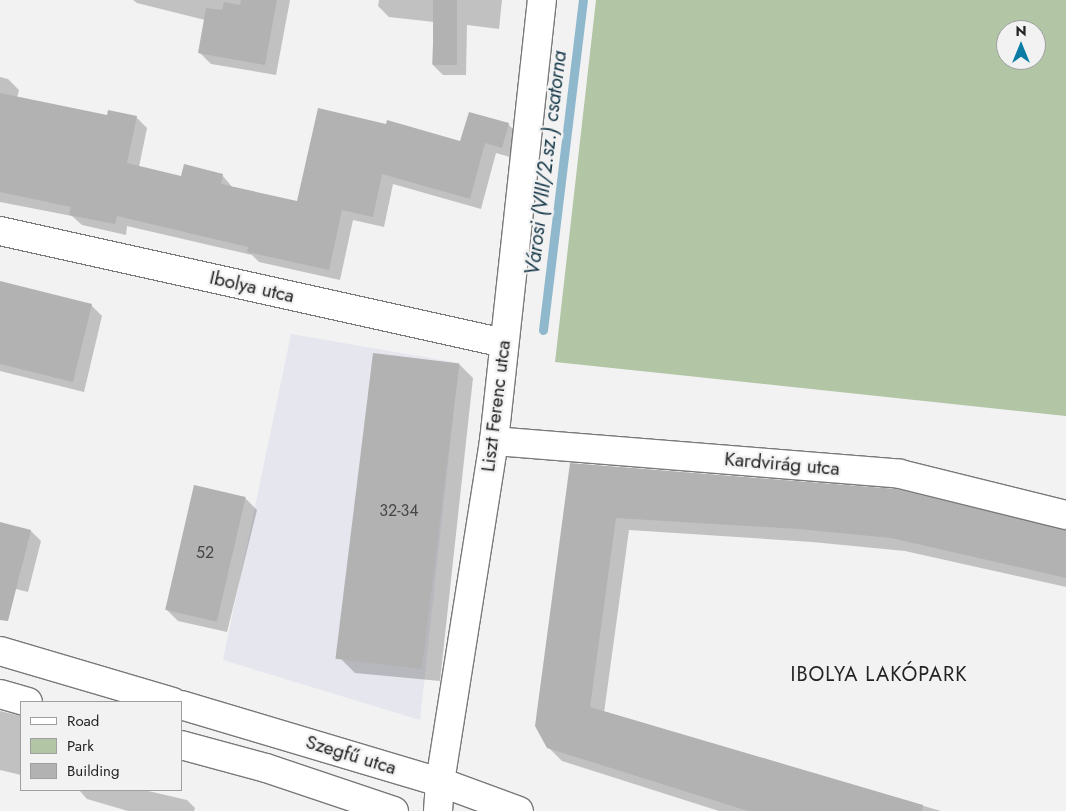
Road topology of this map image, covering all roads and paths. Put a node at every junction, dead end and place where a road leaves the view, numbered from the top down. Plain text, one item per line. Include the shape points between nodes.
1 (542, 0) edge
2 (0, 231) edge
3 (504, 343) junction
4 (494, 440) junction
5 (1066, 515) edge
6 (0, 651) edge
7 (0, 694) edge
8 (24, 701) edge
9 (170, 701) edge
10 (182, 705) edge
11 (182, 745) edge
12 (440, 782) junction
13 (394, 811) edge
14 (438, 811) edge
15 (520, 811) edge

1 - 3 street, Liszt Ferenc utca
2 - 3 street, Ibolya utca
3 - 4 street, Liszt Ferenc utca
4 - 5 street, Kardvirág utca via 900,474
4 - 12 street, Liszt Ferenc utca
6 - 9 street
7 - 8 street
10 - 12 street, Szegfű utca
11 - 13 street, Szegfű utca via 266,768
12 - 14 street, Liszt Ferenc utca
12 - 15 street, Szegfű utca

